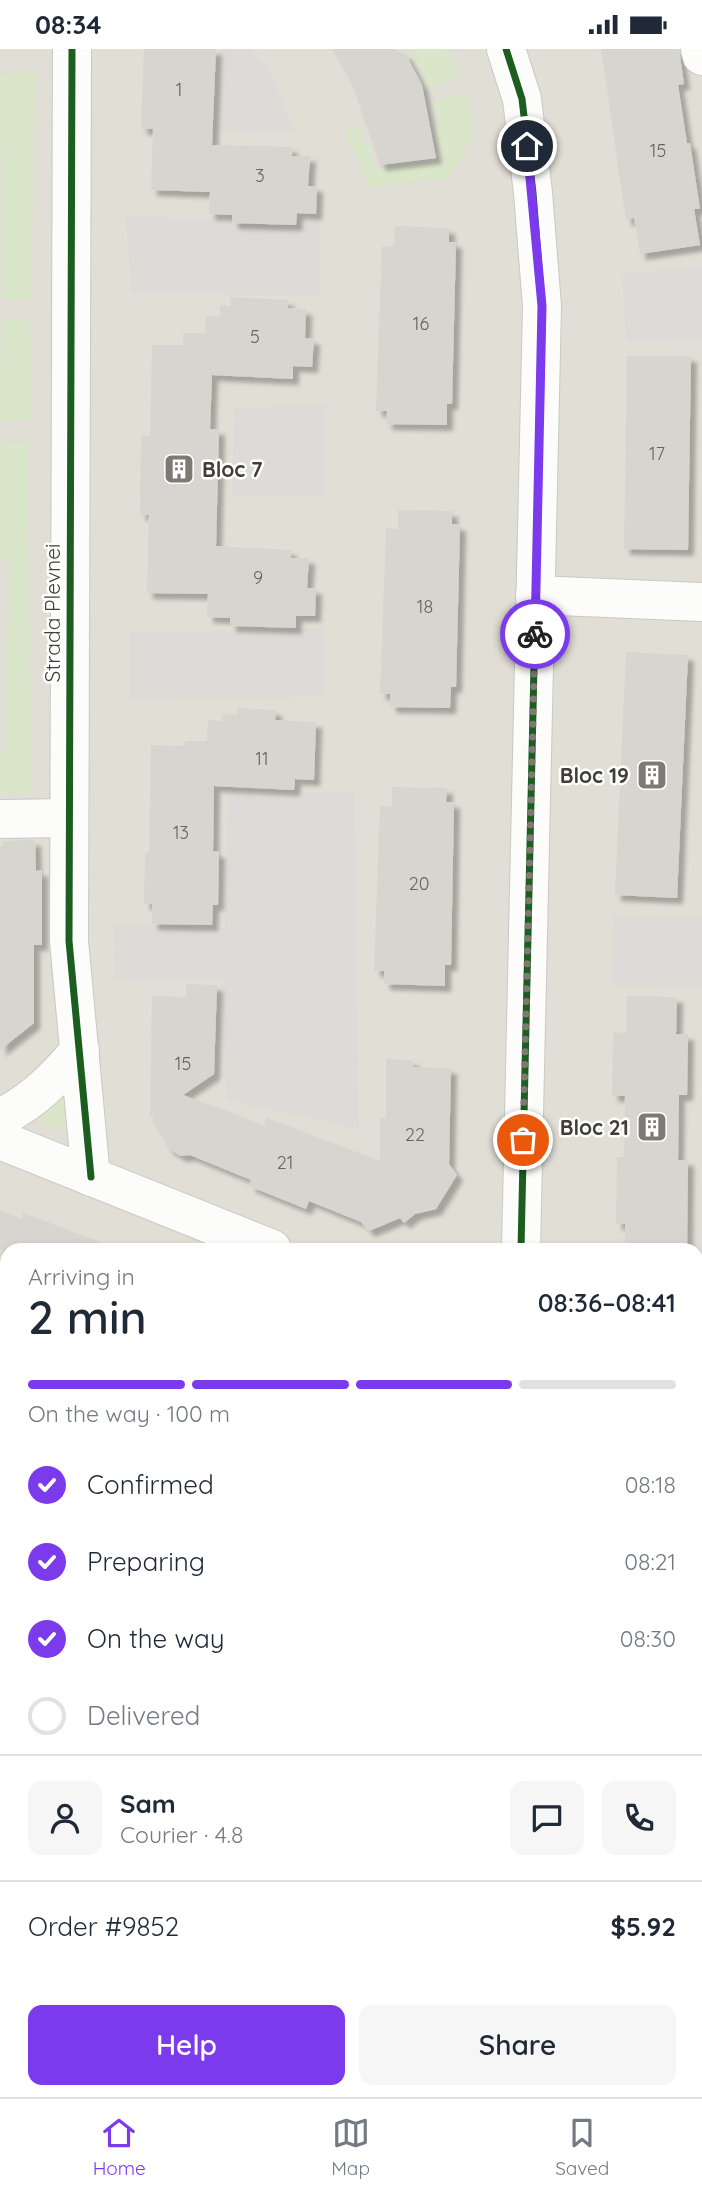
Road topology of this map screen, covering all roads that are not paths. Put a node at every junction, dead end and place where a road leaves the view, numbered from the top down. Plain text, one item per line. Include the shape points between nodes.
1 (72, 49) edge
2 (506, 49) edge
3 (700, 49) edge
4 (702, 56) edge
5 (536, 595) junction
6 (702, 602) edge
7 (69, 818) junction
8 (0, 820) edge
9 (80, 1050) junction
10 (0, 1118) edge
11 (0, 1140) edge
12 (91, 1177) junction
13 (251, 1243) edge
14 (520, 1243) edge

1 - 7 street, Strada Plevnei
2 - 5 street via 522,99 542,306
3 - 4 street
5 - 6 street
5 - 14 street
7 - 8 street
7 - 9 street, Strada Plevnei via 69,940
9 - 10 street via 50,1085
9 - 12 street, Strada Plevnei
11 - 12 street
12 - 13 street

